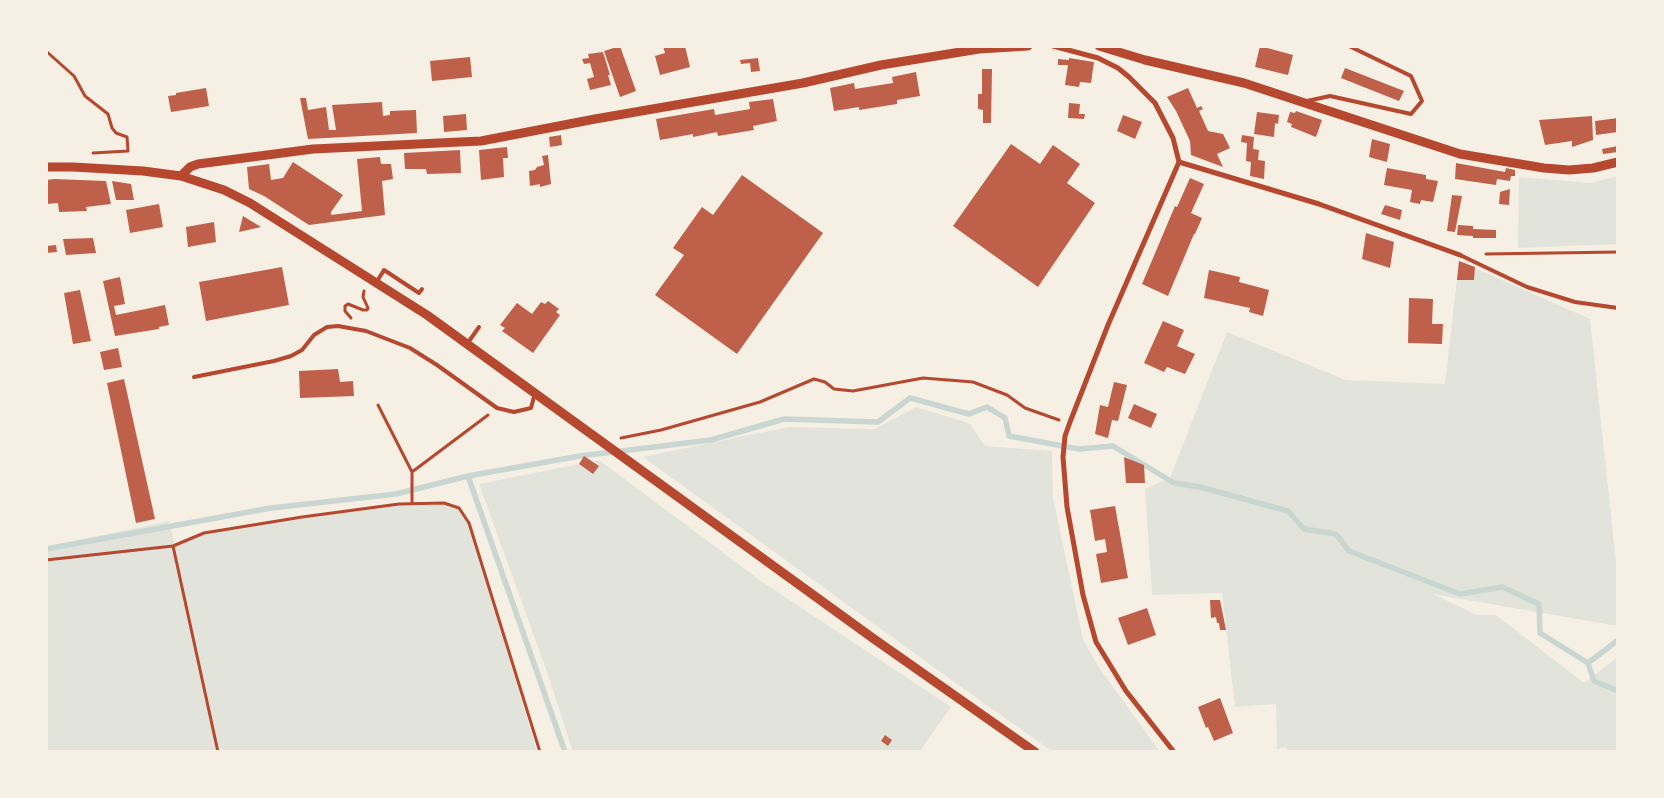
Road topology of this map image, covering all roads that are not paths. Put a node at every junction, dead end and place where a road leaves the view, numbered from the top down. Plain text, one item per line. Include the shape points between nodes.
1 (1028, 46) edge
2 (1054, 46) edge
3 (1099, 46) edge
4 (1349, 46) edge
5 (1304, 102) junction
6 (1179, 162) junction
7 (1618, 162) edge
8 (46, 167) edge
9 (182, 176) junction
10 (1460, 255) joint
11 (372, 280) junction
12 (422, 289) dead end
13 (1618, 308) edge
14 (479, 327) dead end
15 (467, 344) junction
16 (194, 377) dead end
17 (534, 392) junction
18 (1035, 752) edge
19 (1174, 752) edge

1 - 9 street via 881,65 803,84 481,141 313,148 198,164
2 - 6 street via 1098,58 1130,77 1155,104 1173,138
3 - 5 street via 1244,83
4 - 5 lane via 1411,76 1422,101 1411,114 1330,96
5 - 7 street via 1460,154 1569,170
6 - 10 street via 1319,204
6 - 19 street via 1108,325 1065,436 1063,457 1067,507 1083,595 1096,642 1126,691
8 - 9 street via 143,170
9 - 11 street via 250,203
10 - 13 lane via 1527,287 1574,302
11 - 12 lane via 384,270 419,294
11 - 15 street
14 - 15 lane
15 - 17 street
16 - 17 lane via 291,356 302,350 314,335 327,327 338,326 355,328 410,348 497,408 514,412 531,408
17 - 18 street

